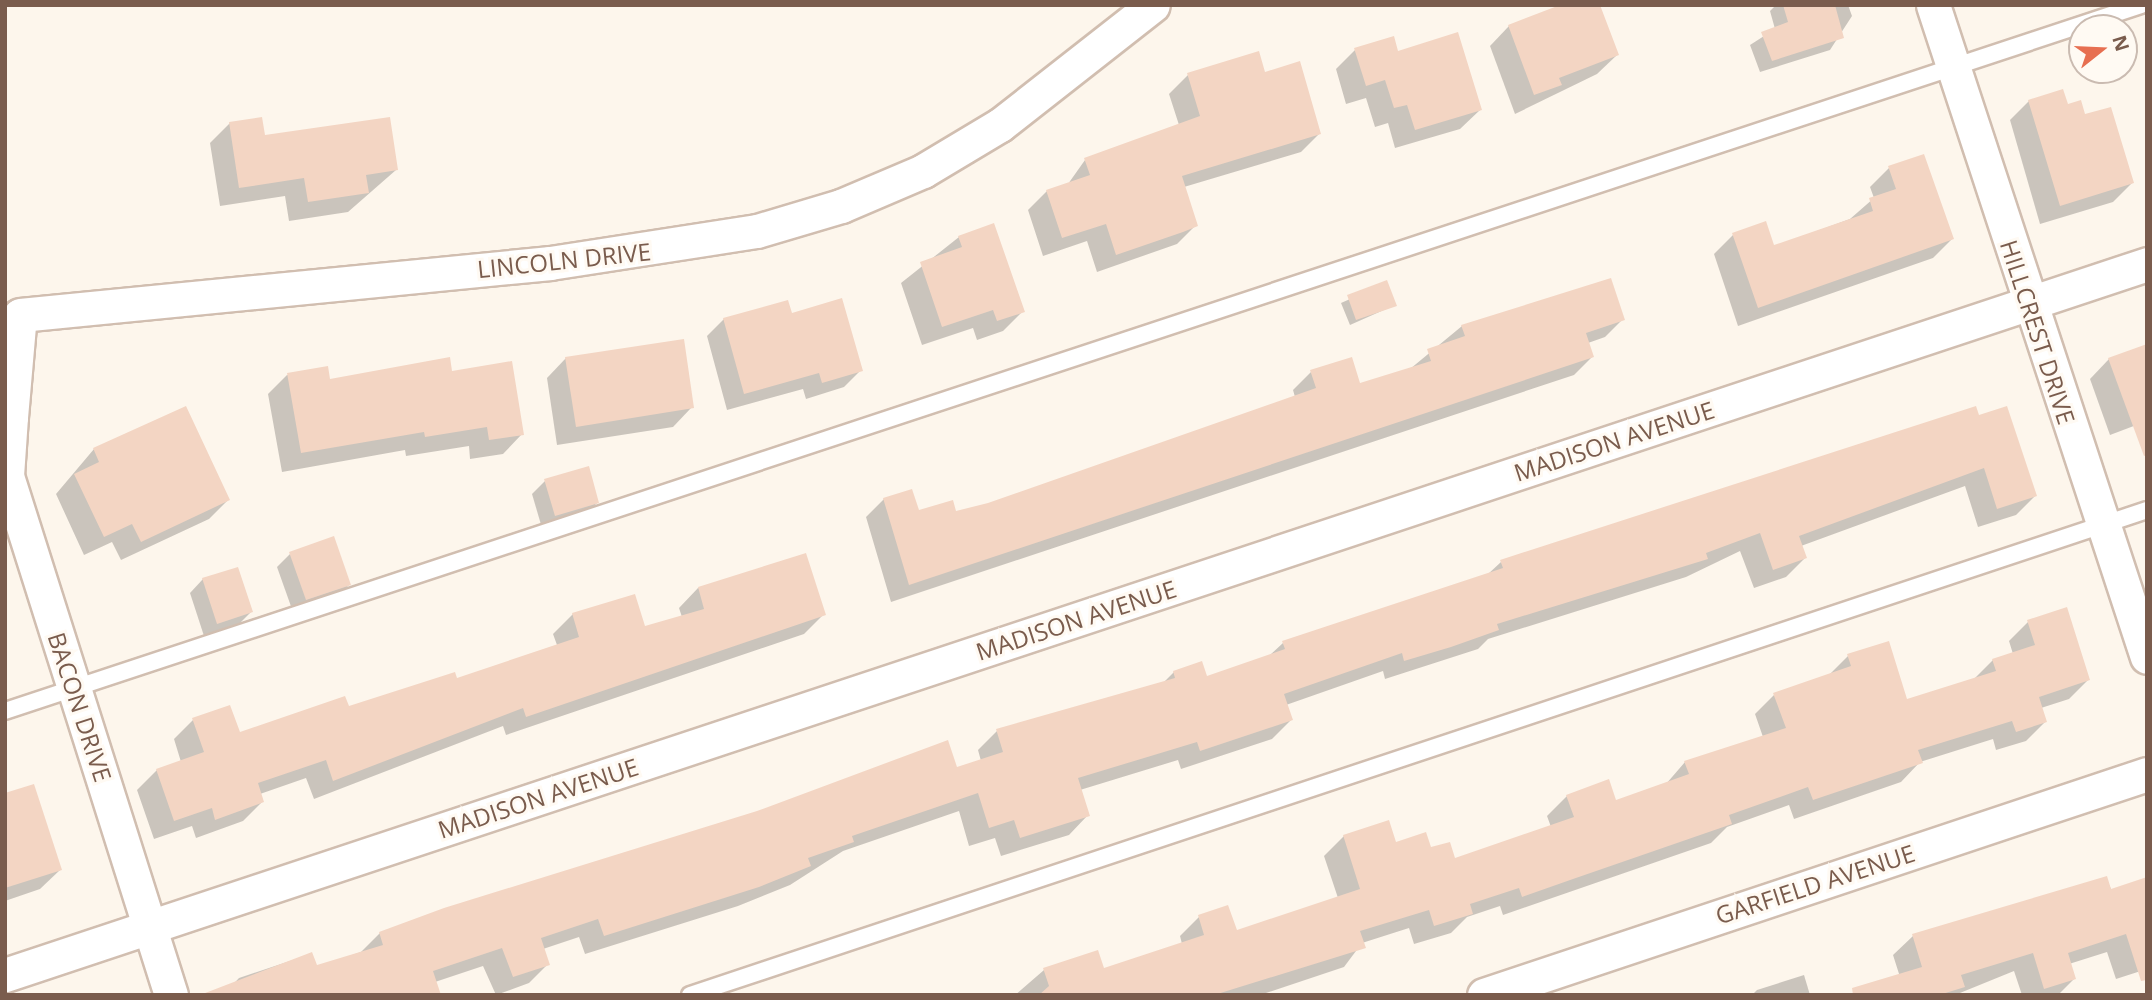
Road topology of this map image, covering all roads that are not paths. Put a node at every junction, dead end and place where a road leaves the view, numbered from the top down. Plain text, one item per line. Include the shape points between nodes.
1 (1153, 5) edge
2 (1933, 5) edge
3 (2141, 5) edge
4 (1954, 71) junction
5 (2147, 264) edge
6 (2028, 304) junction
7 (8, 418) edge
8 (2147, 510) edge
9 (2102, 524) junction
10 (2147, 657) edge
11 (73, 687) junction
12 (5, 711) edge
13 (2147, 774) edge
14 (150, 927) junction
15 (5, 975) edge
16 (171, 995) edge
17 (690, 995) edge
18 (1484, 995) edge

1 - 7 street, LINCOLN DRIVE via 1000,125 923,171 841,206 757,231 550,263 20,315
2 - 4 street, HILLCREST DRIVE
3 - 4 lane
4 - 6 street, HILLCREST DRIVE
4 - 11 lane
5 - 6 street, MADISON AVENUE
6 - 9 street, HILLCREST DRIVE
6 - 14 street, MADISON AVENUE
7 - 11 street, BACON DRIVE via 7,476
8 - 9 lane
9 - 10 street, HILLCREST DRIVE
9 - 17 lane
11 - 12 lane
11 - 14 street, BACON DRIVE
13 - 18 street, GARFIELD AVENUE
14 - 15 street, MADISON AVENUE
14 - 16 street, BACON DRIVE

